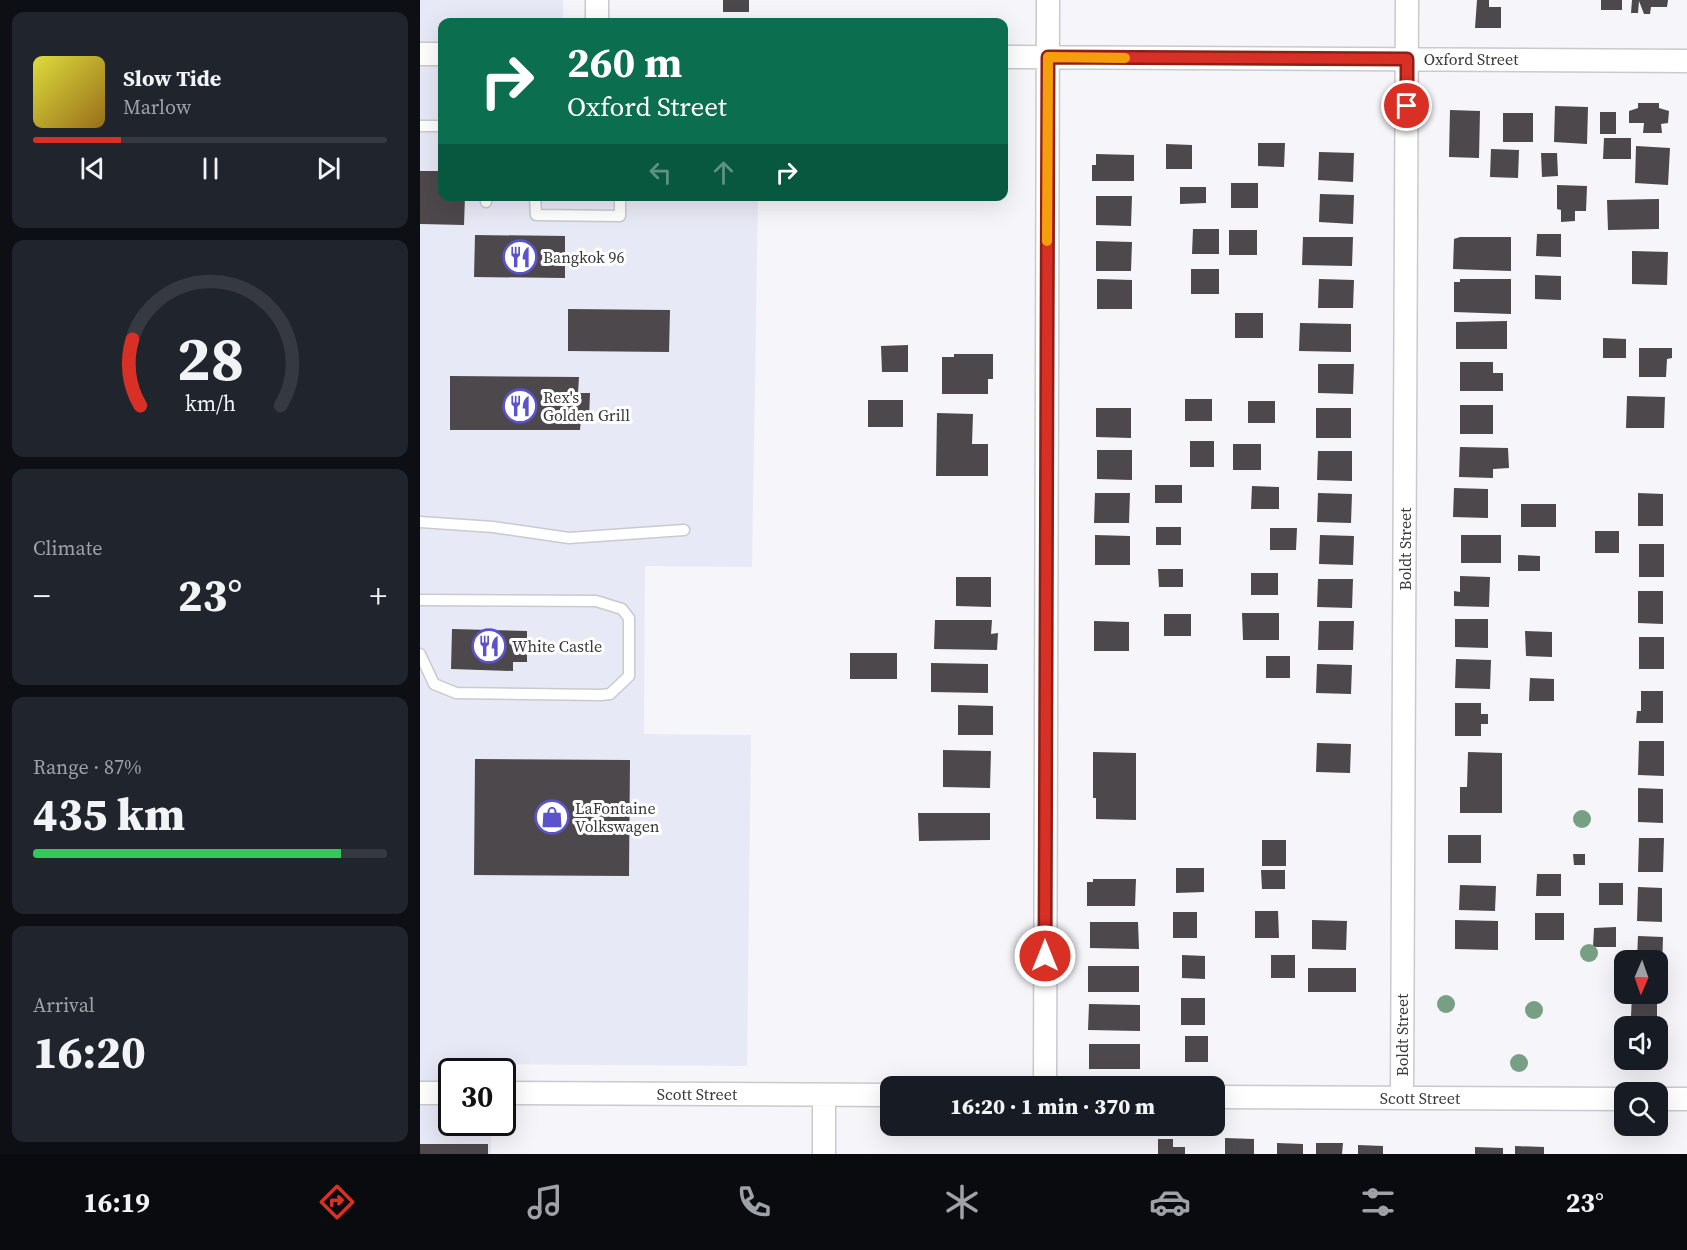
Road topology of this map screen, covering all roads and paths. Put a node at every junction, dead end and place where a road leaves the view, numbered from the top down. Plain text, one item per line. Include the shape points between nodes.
1 (597, 0) edge
2 (1048, 0) edge
3 (1407, 0) edge
4 (597, 18) edge
5 (420, 54) edge
6 (438, 54) edge
7 (1008, 57) edge
8 (1048, 57) junction
9 (1407, 59) junction
10 (1687, 61) edge
11 (420, 126) edge
12 (438, 126) edge
13 (535, 201) edge
14 (620, 201) edge
15 (420, 522) edge
16 (684, 530) dead end
17 (420, 600) edge
18 (420, 654) edge
19 (1045, 1076) edge
20 (420, 1093) edge
21 (438, 1093) edge
22 (516, 1093) edge
23 (824, 1095) junction
24 (880, 1095) edge
25 (1225, 1097) edge
26 (1402, 1098) junction
27 (1614, 1099) edge
28 (1668, 1099) edge
29 (1687, 1100) edge
30 (824, 1154) edge

1 - 4 street
2 - 8 street
3 - 9 street, Boldt Street
5 - 6 street
7 - 8 street, Oxford Street
8 - 9 street, Oxford Street
8 - 19 street
9 - 10 street, Oxford Street
9 - 26 street, Boldt Street
11 - 12 lane
13 - 14 lane via 536,215 620,216
15 - 16 lane via 569,538
17 - 18 lane via 596,601 622,609 629,618 629,676 610,694 456,693 434,684
20 - 21 street
22 - 23 street, Scott Street
23 - 24 street, Scott Street
23 - 30 street
25 - 26 street, Scott Street
26 - 27 street, Scott Street
28 - 29 street

